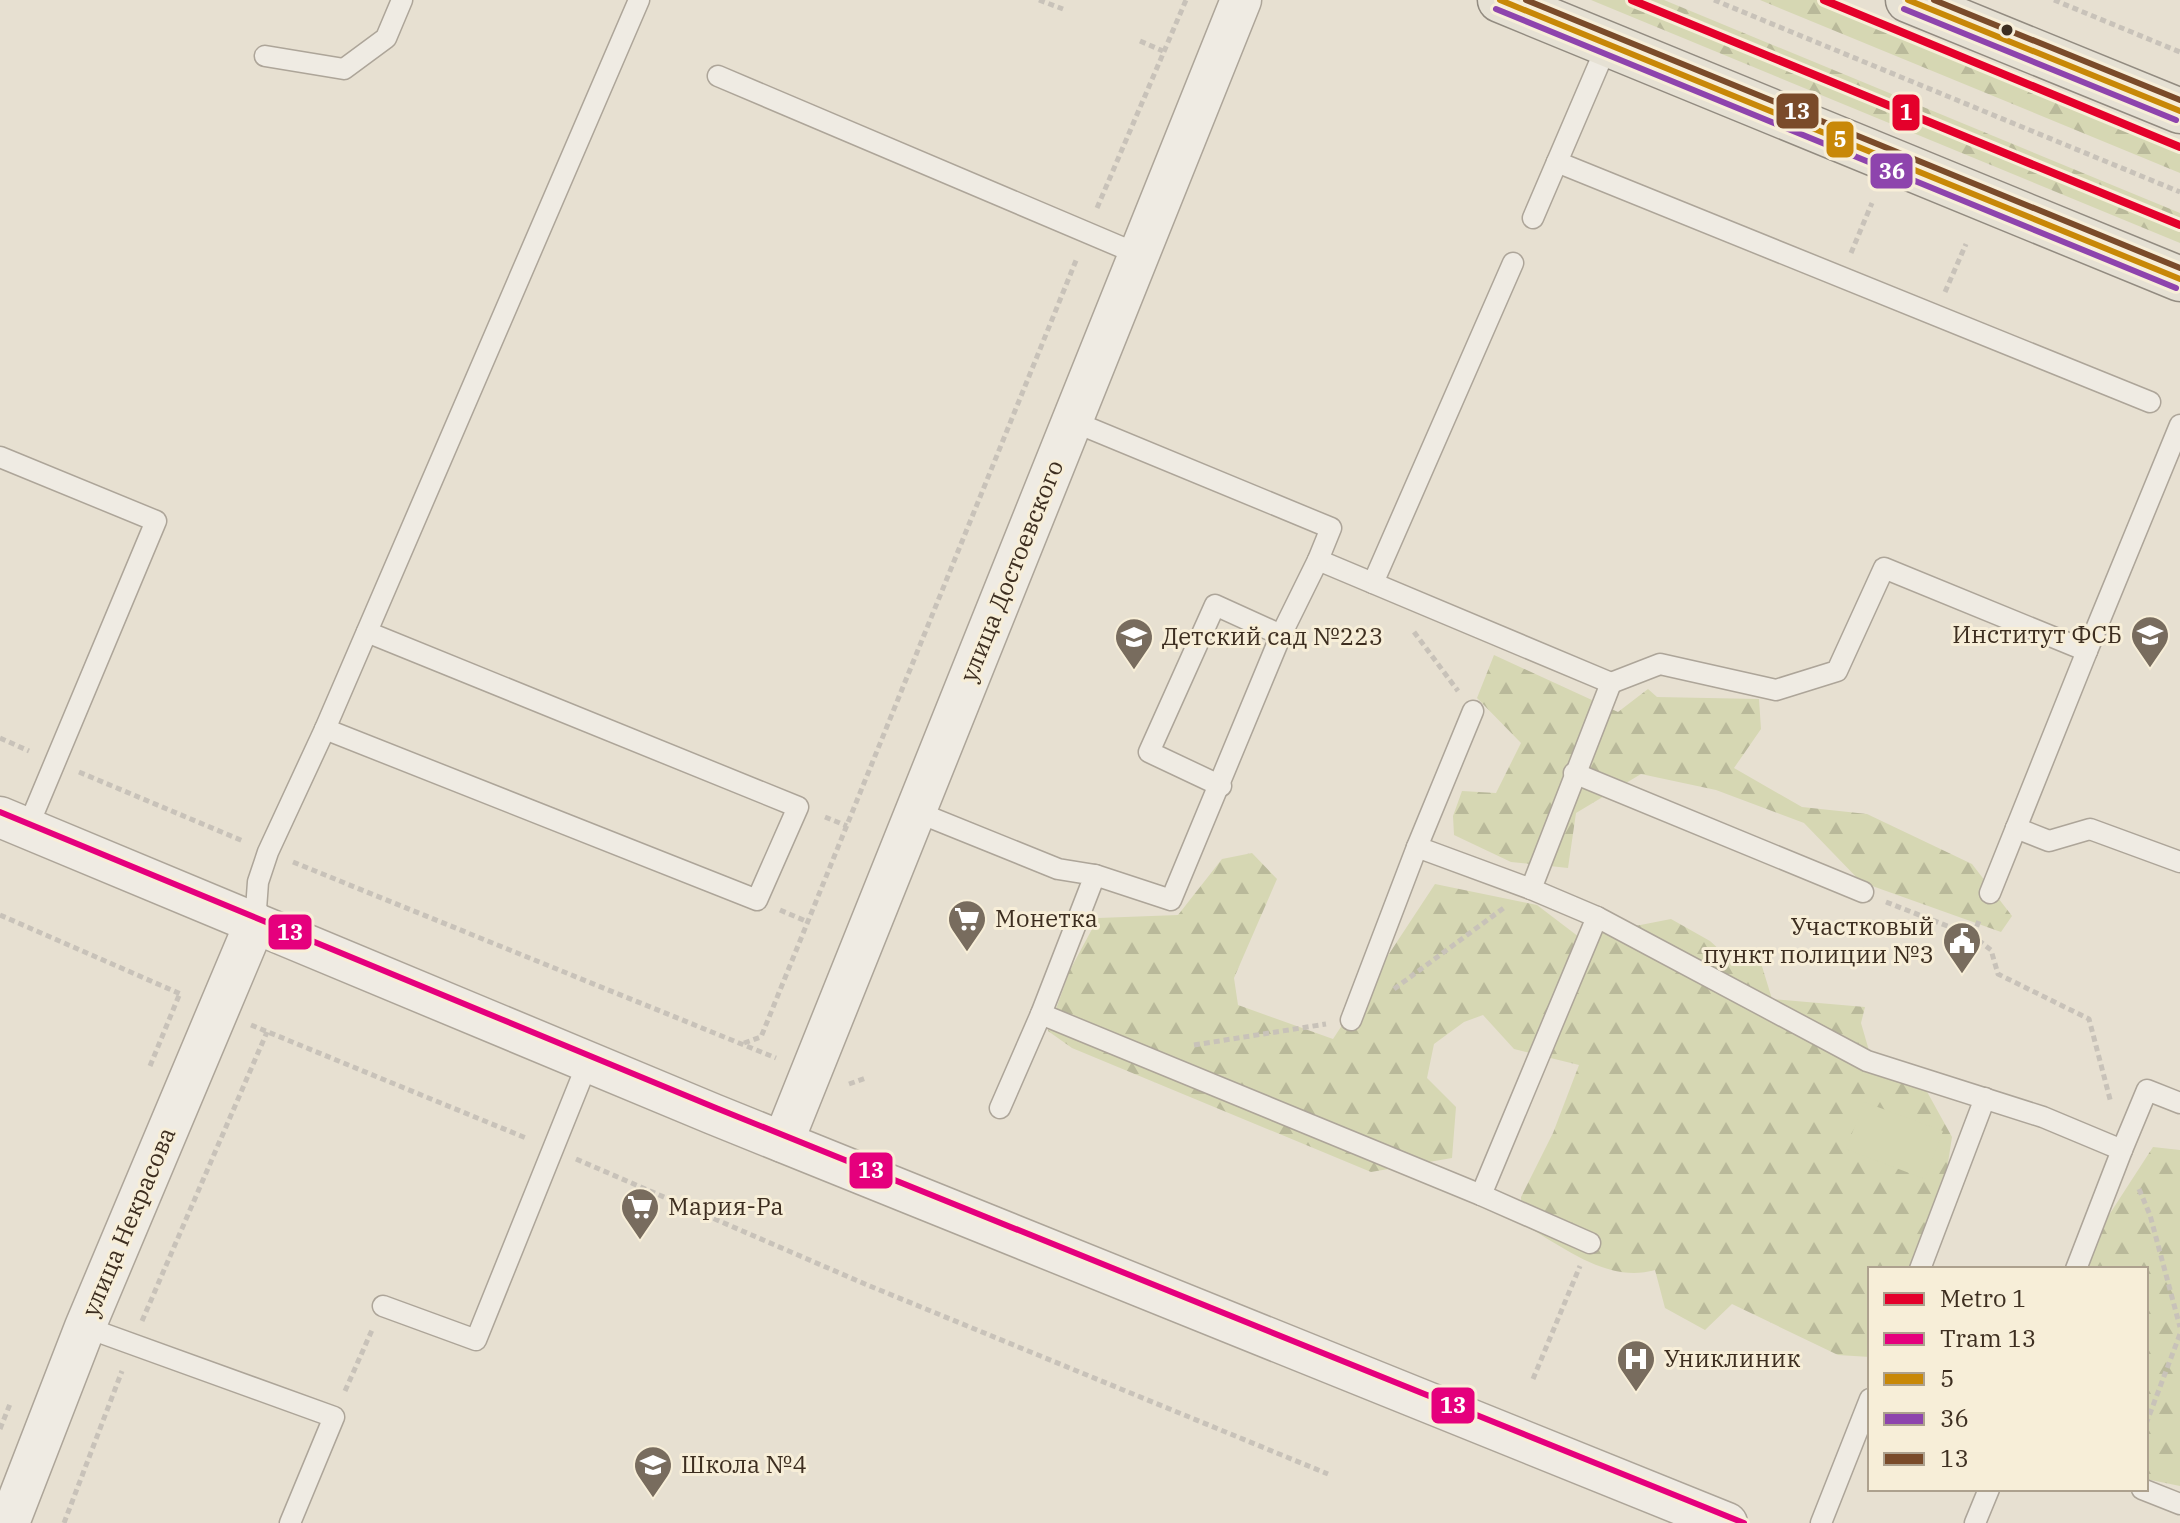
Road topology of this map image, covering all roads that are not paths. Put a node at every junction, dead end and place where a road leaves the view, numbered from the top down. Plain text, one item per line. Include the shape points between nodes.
1 (402, 0) edge
2 (639, 0) edge
3 (1241, 0) edge
4 (1500, 0) edge
5 (1908, 0) edge
6 (1608, 43) junction
7 (265, 56) dead end
8 (718, 76) dead end
9 (2180, 111) edge
10 (1557, 162) junction
11 (1533, 218) dead end
12 (1140, 255) junction
13 (1513, 263) dead end
14 (2180, 279) edge
15 (2150, 402) dead end
16 (1072, 421) junction
17 (2180, 425) edge
18 (0, 457) edge
19 (1318, 560) junction
20 (1378, 586) junction
21 (367, 632) junction
22 (1281, 635) junction
23 (2087, 651) junction
24 (1611, 683) junction
25 (1473, 711) road end
26 (325, 729) junction
27 (1574, 773) junction
28 (1221, 786) junction
29 (917, 812) junction
30 (14, 823) edge
31 (2016, 828) junction
32 (1417, 847) junction
33 (2180, 862) edge
34 (1095, 875) junction
35 (1531, 889) junction
36 (1863, 892) road end
37 (1990, 893) dead end
38 (1597, 917) junction
39 (255, 923) junction
40 (1041, 1014) junction
41 (1351, 1020) dead end
42 (588, 1062) junction
43 (1985, 1098) junction
44 (2180, 1103) edge
45 (1000, 1108) dead end
46 (783, 1142) junction
47 (2122, 1150) junction
48 (1481, 1195) junction
49 (1590, 1243) road end
50 (1921, 1267) edge
51 (2077, 1267) edge
52 (383, 1306) road end
53 (85, 1327) junction
54 (1868, 1404) edge
55 (1988, 1491) edge
56 (2147, 1491) edge
57 (2180, 1504) edge
58 (9, 1523) edge
59 (290, 1523) edge
60 (1727, 1523) edge
61 (1821, 1523) edge
62 (1975, 1523) edge

1 - 7 lane via 386,38 344,69
2 - 21 lane
3 - 12 street, улица Достоевского
4 - 6 main road
5 - 9 main road
6 - 10 lane
6 - 14 main road
8 - 12 lane
10 - 11 lane
10 - 15 lane
12 - 16 street, улица Достоевского
13 - 20 lane
16 - 19 lane via 1331,528
16 - 29 street, улица Достоевского
17 - 23 lane
18 - 30 lane via 156,521 55,762
19 - 20 lane
19 - 22 lane
20 - 24 lane
21 - 26 lane
21 - 26 lane via 798,807 757,900
22 - 28 lane
22 - 28 lane via 1215,605 1149,752
23 - 24 lane via 1884,568 1837,671 1776,690 1660,664
23 - 31 lane
24 - 27 lane
25 - 32 lane
26 - 39 lane via 268,852 258,882
27 - 35 lane
27 - 36 lane
28 - 34 lane via 1171,900
29 - 34 lane via 1058,869
29 - 46 street, улица Достоевского
30 - 39 street
31 - 33 lane via 2049,841 2090,829
31 - 37 lane
32 - 35 lane
32 - 41 lane
34 - 40 lane
35 - 38 lane
38 - 43 lane via 1867,1061
38 - 48 lane
39 - 42 street
39 - 53 street, улица Некрасова
40 - 45 lane
40 - 48 lane
42 - 46 street
42 - 52 lane via 476,1340
43 - 47 lane
43 - 50 lane
44 - 47 lane via 2147,1090
46 - 60 street
47 - 51 lane
48 - 49 lane
53 - 58 street, улица Некрасова
53 - 59 lane via 334,1417
54 - 61 lane
55 - 62 lane
56 - 57 lane

